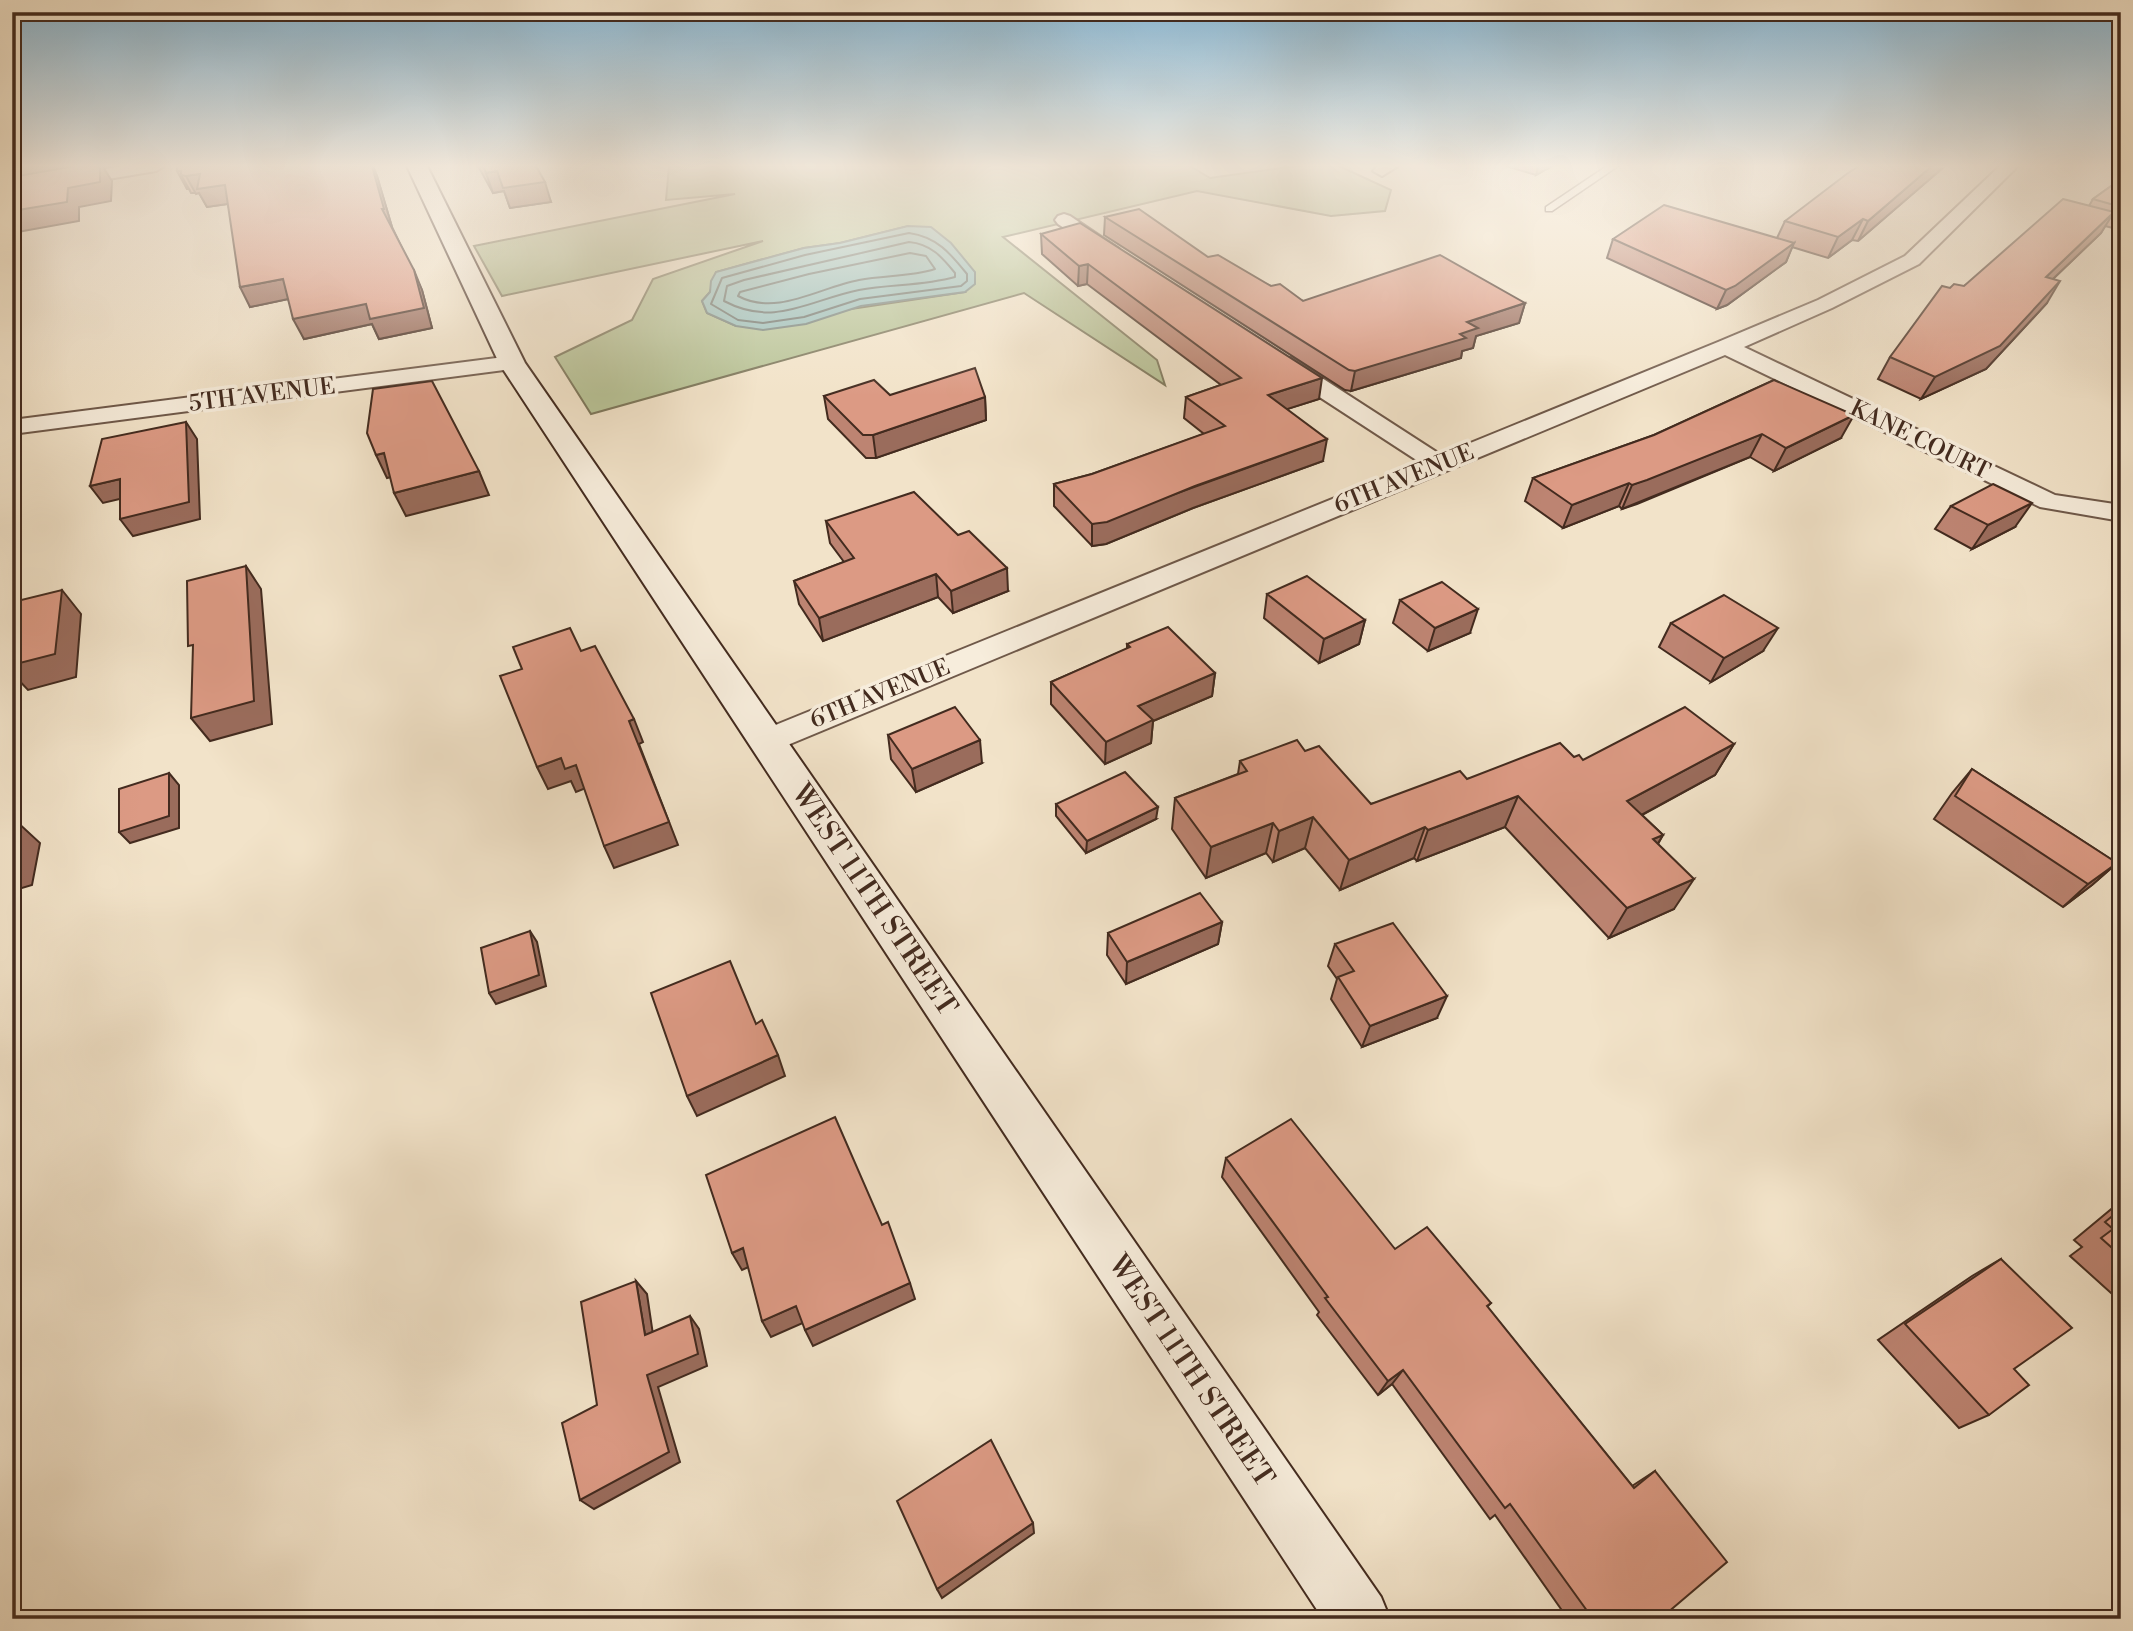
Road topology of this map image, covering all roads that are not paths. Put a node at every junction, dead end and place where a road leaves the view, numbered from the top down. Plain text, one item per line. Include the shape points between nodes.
1 (454, 242) edge
2 (1098, 242) edge
3 (1931, 242) edge
4 (1121, 257) edge
5 (1726, 348) junction
6 (1269, 354) edge
7 (512, 363) junction
8 (12, 427) edge
9 (1439, 464) junction
10 (2121, 513) edge
11 (767, 741) junction
12 (1359, 1619) edge

1 - 7 street, WEST 11TH STREET
2 - 4 street
3 - 5 street, 6TH AVENUE via 1912,260
5 - 9 street, 6TH AVENUE
5 - 10 street, KANE COURT via 2049,502
6 - 9 street
7 - 8 street, 5TH AVENUE
7 - 11 street, WEST 11TH STREET
9 - 11 street, 6TH AVENUE
11 - 12 street, WEST 11TH STREET

